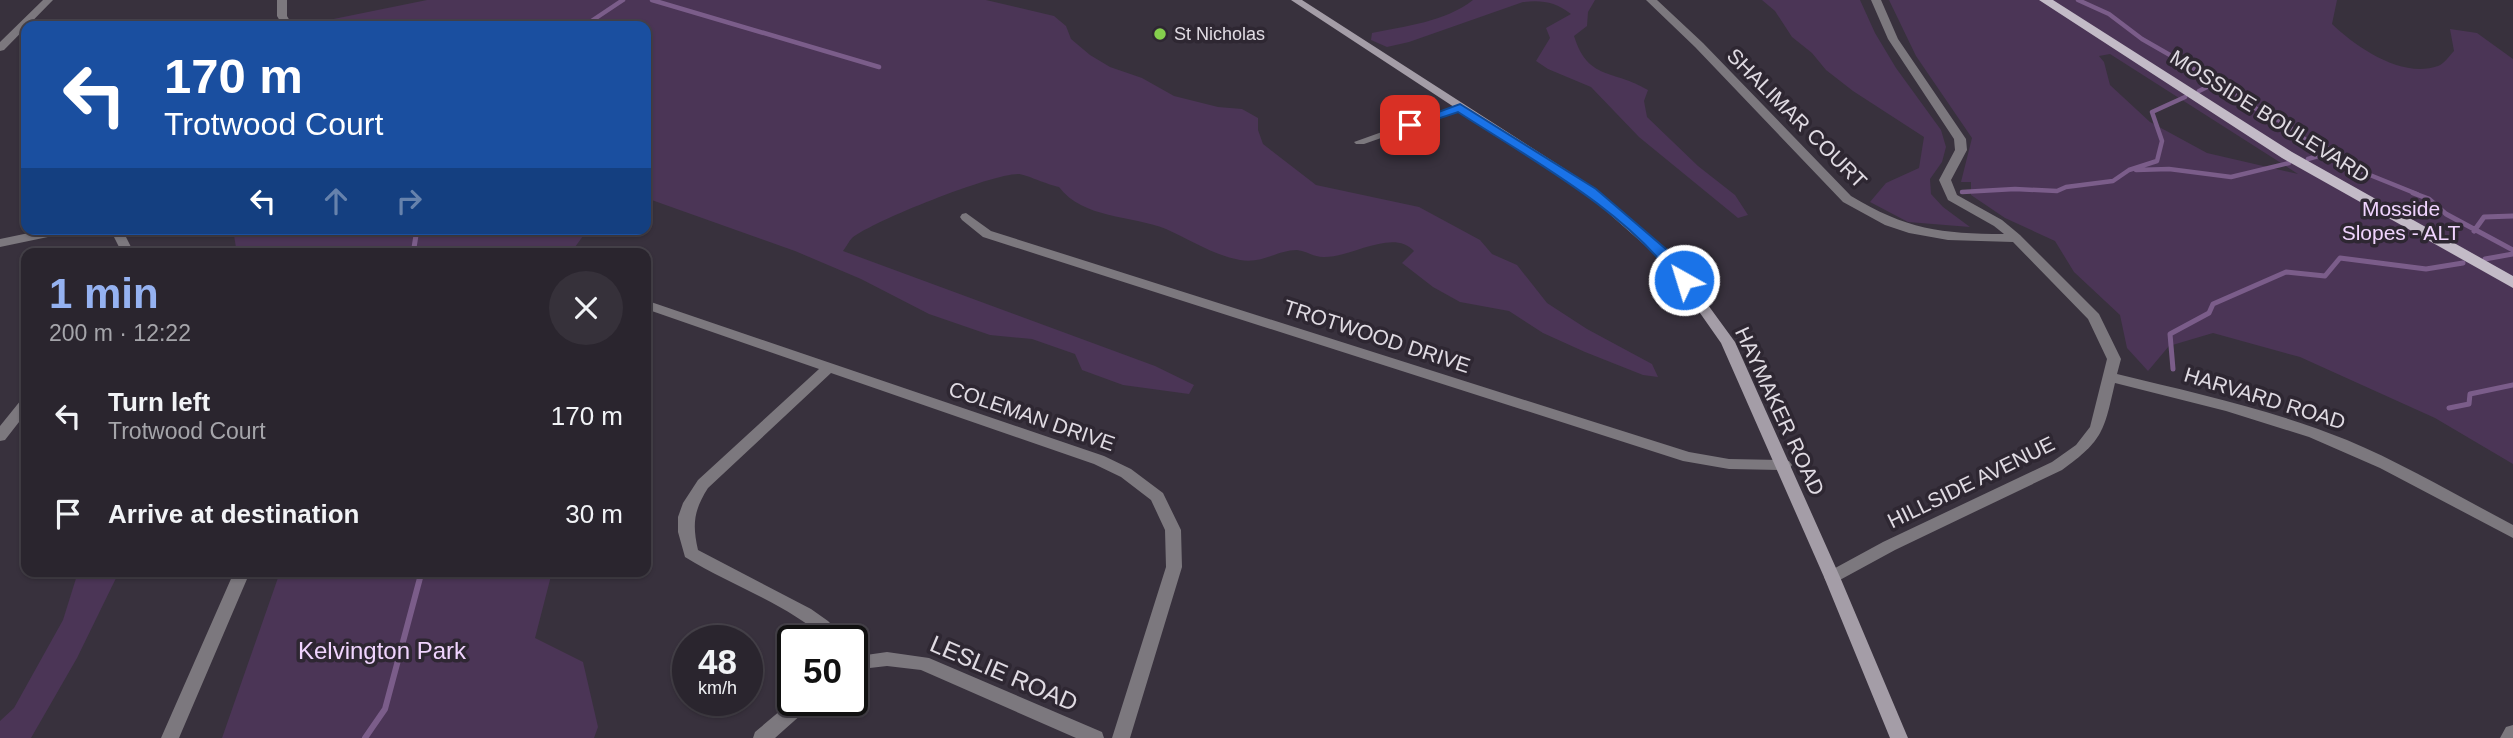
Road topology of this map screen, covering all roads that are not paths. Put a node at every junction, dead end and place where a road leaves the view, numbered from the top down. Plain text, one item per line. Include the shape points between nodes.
1 (48, 0) edge
2 (282, 0) edge
3 (1297, 0) edge
4 (1651, 0) edge
5 (1876, 0) edge
6 (2045, 0) edge
7 (27, 21) edge
8 (285, 21) edge
9 (21, 27) edge
10 (0, 48) edge
11 (1460, 107) junction
12 (1360, 142) dead end
13 (966, 217) dead end
14 (38, 235) edge
15 (2016, 238) junction
16 (0, 243) edge
17 (2513, 283) edge
18 (651, 306) edge
19 (828, 368) junction
20 (2111, 377) junction
21 (21, 409) edge
22 (21, 426) edge
23 (4, 431) edge
24 (1784, 465) junction
25 (2513, 533) edge
26 (240, 577) edge
27 (1832, 577) junction
28 (824, 625) edge
29 (868, 660) edge
30 (787, 716) edge
31 (2513, 733) edge
32 (170, 738) edge
33 (762, 738) edge
34 (1095, 738) edge
35 (1121, 738) edge
36 (1899, 738) edge
37 (2509, 738) edge

1 - 7 street
2 - 8 street
3 - 11 main road, HAYMAKER ROAD
4 - 15 street, SHALIMAR COURT via 1847,199 1903,229 1926,235
5 - 15 street, HILLSIDE AVENUE via 1893,39 1960,139 1961,150 1945,180 1952,197
6 - 17 main road, MOSSIDE BOULEVARD via 2287,155
9 - 10 street
11 - 12 street
11 - 24 main road, HAYMAKER ROAD via 1592,192 1669,260 1728,342
13 - 24 street, TROTWOOD DRIVE via 987,234 1688,457 1729,464
14 - 16 street
15 - 20 street, HILLSIDE AVENUE via 2094,317 2114,359
18 - 19 street, COLEMAN DRIVE
19 - 28 street via 703,484 688,506 684,525 691,553
19 - 35 street, COLEMAN DRIVE via 1099,460 1126,473 1157,497 1173,530 1174,567
20 - 25 street, HARVARD ROAD via 2266,417 2341,444
20 - 27 street, HILLSIDE AVENUE via 2097,428 2081,449 2057,466
21 - 23 street
22 - 23 street
24 - 27 main road, HAYMAKER ROAD
26 - 32 street
27 - 36 main road, HAYMAKER ROAD
29 - 34 street, LESLIE ROAD via 923,663
30 - 33 street
31 - 37 street

